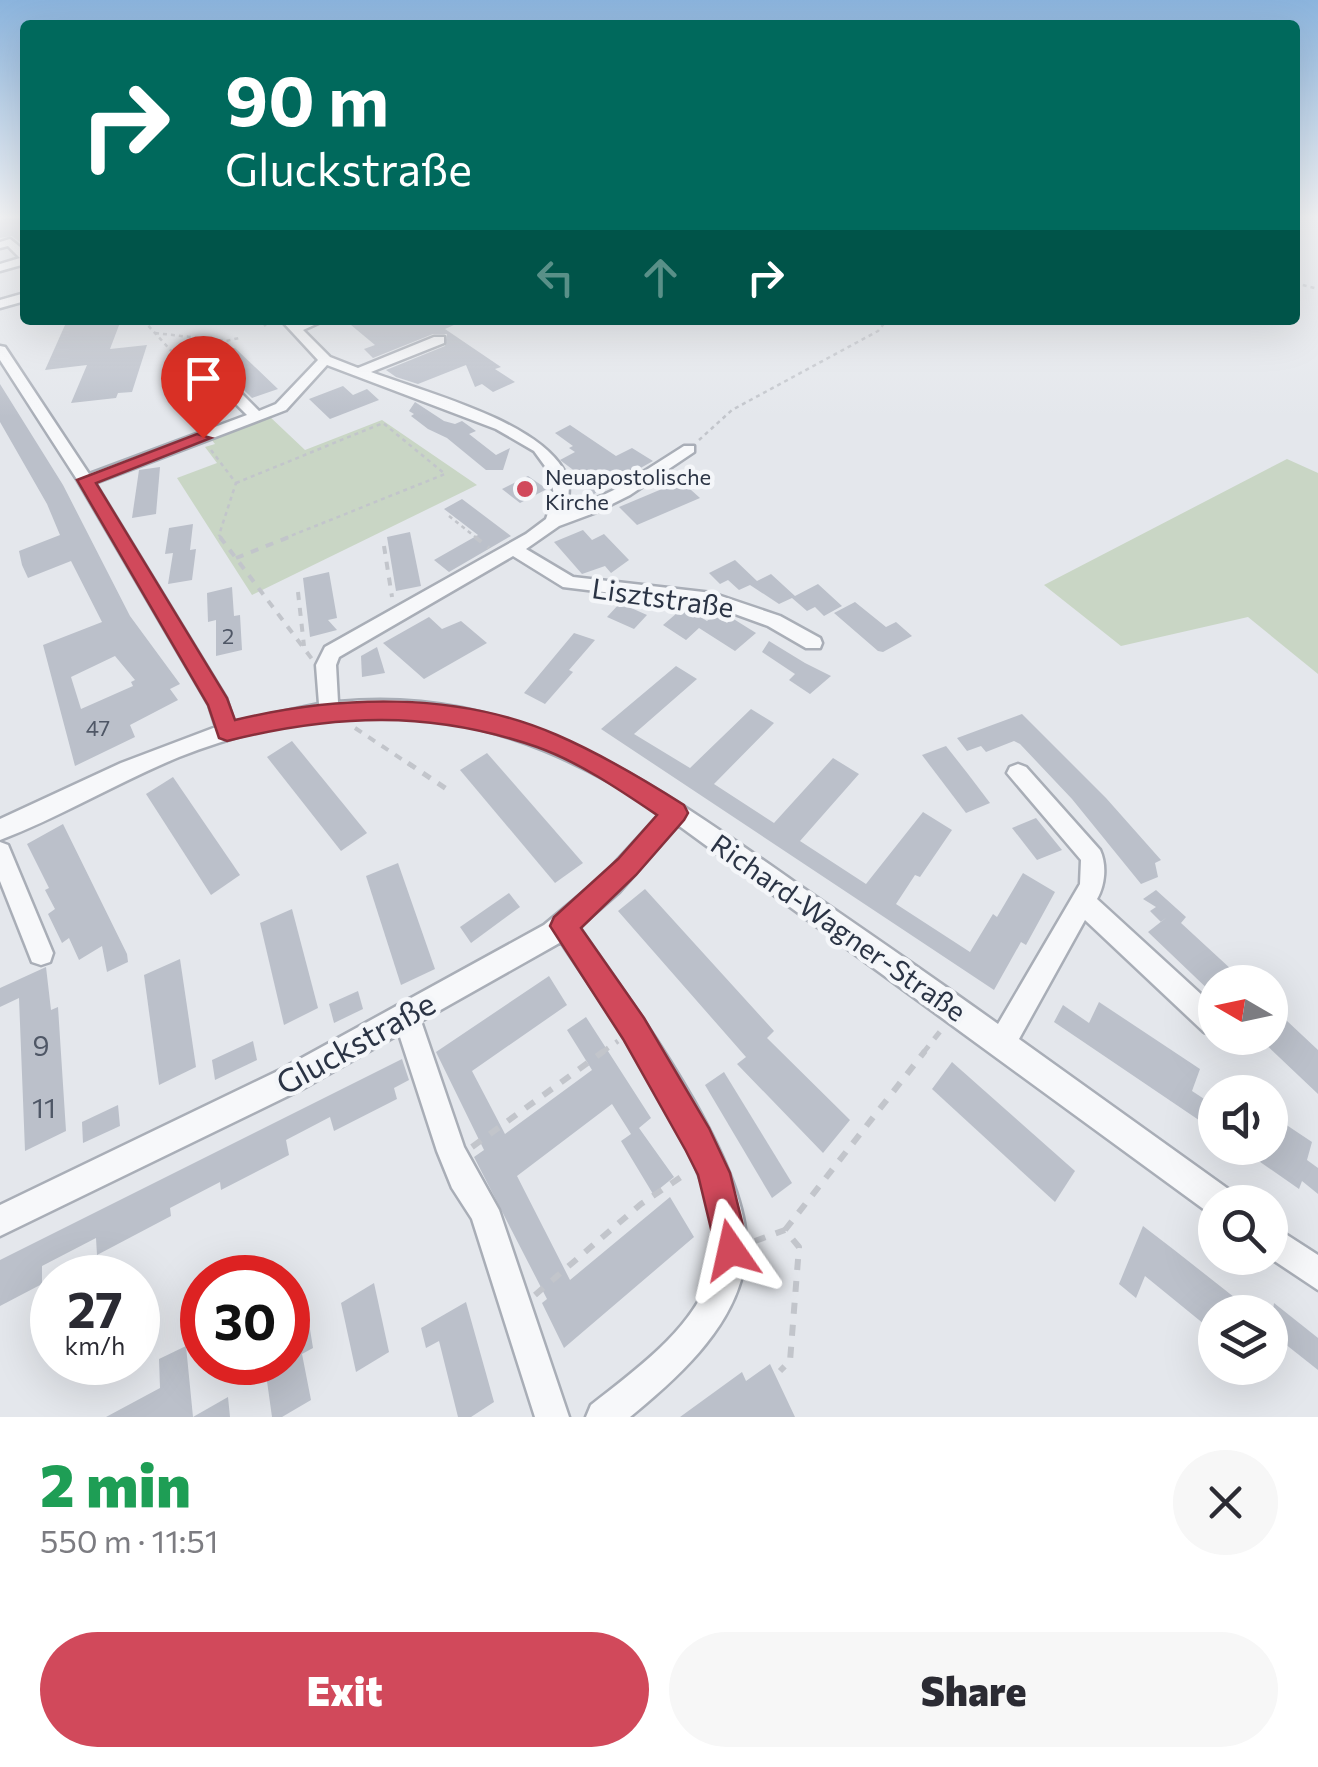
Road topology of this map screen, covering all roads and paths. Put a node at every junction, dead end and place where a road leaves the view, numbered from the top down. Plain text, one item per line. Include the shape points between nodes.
1 (293, 325) edge
2 (883, 325) edge
3 (155, 333) dead end
4 (238, 338) dead end
5 (439, 340) dead end
6 (0, 350) edge
7 (200, 360) dead end
8 (324, 360) junction
9 (360, 372) junction
10 (257, 416) junction
11 (203, 438) junction
12 (689, 450) joint
13 (86, 480) junction
14 (236, 483) junction
15 (450, 516) dead end
16 (553, 522) junction
17 (384, 546) dead end
18 (507, 553) junction
19 (236, 558) junction
20 (259, 590) joint
21 (298, 592) dead end
22 (395, 616) junction
23 (813, 643) dead end
24 (305, 650) junction
25 (326, 665) junction
26 (329, 710) junction
27 (227, 731) junction
28 (1018, 773) dead end
29 (451, 792) dead end
30 (675, 813) junction
31 (0, 830) edge
32 (0, 852) edge
33 (1083, 902) junction
34 (564, 926) junction
35 (42, 953) dead end
36 (957, 1009) junction
37 (1198, 1010) edge
38 (406, 1015) junction
39 (633, 1028) junction
40 (1002, 1043) junction
41 (484, 1138) dead end
42 (708, 1160) junction
43 (1198, 1186) edge
44 (0, 1222) edge
45 (784, 1230) junction
46 (731, 1250) junction
47 (1288, 1252) edge
48 (1318, 1274) edge
49 (549, 1284) dead end
50 (780, 1371) dead end
51 (552, 1417) edge
52 (603, 1417) edge

1 - 8 street
2 - 12 path via 732,410
3 - 4 path
5 - 9 street
6 - 13 street
7 - 10 street
8 - 9 street
8 - 10 street via 293,398
9 - 16 street via 501,426 539,448 558,472 562,495
10 - 11 street
11 - 13 street
11 - 14 path
12 - 16 street
13 - 27 street via 219,704
14 - 19 path via 219,535
14 - 19 path via 383,423 445,474
15 - 18 path
16 - 18 street
17 - 22 path
18 - 22 street
18 - 23 street, Lisztstraße via 569,583 712,599
19 - 20 path
20 - 24 path
21 - 24 path
22 - 25 street via 332,652
24 - 25 path
25 - 26 street
26 - 27 street, Richard-Wagner-Straße
26 - 29 path
26 - 30 street, Richard-Wagner-Straße via 401,710 508,728 582,757
27 - 31 street, Richard-Wagner-Straße
28 - 33 street via 1092,858 1092,886
30 - 34 street, Gluckstraße
30 - 36 street, Richard-Wagner-Straße
32 - 35 street
33 - 37 street
33 - 40 street
34 - 38 street, Gluckstraße
34 - 39 street
36 - 40 street, Richard-Wagner-Straße
36 - 45 path
38 - 44 street, Gluckstraße via 290,1080
38 - 51 street via 455,1158 473,1202 484,1210
39 - 41 path
39 - 42 street
40 - 43 street, Richard-Wagner-Straße
42 - 46 street
42 - 49 path via 642,1204
45 - 46 path
45 - 50 path via 800,1246 790,1361
46 - 52 street via 717,1292 690,1337
47 - 48 street

